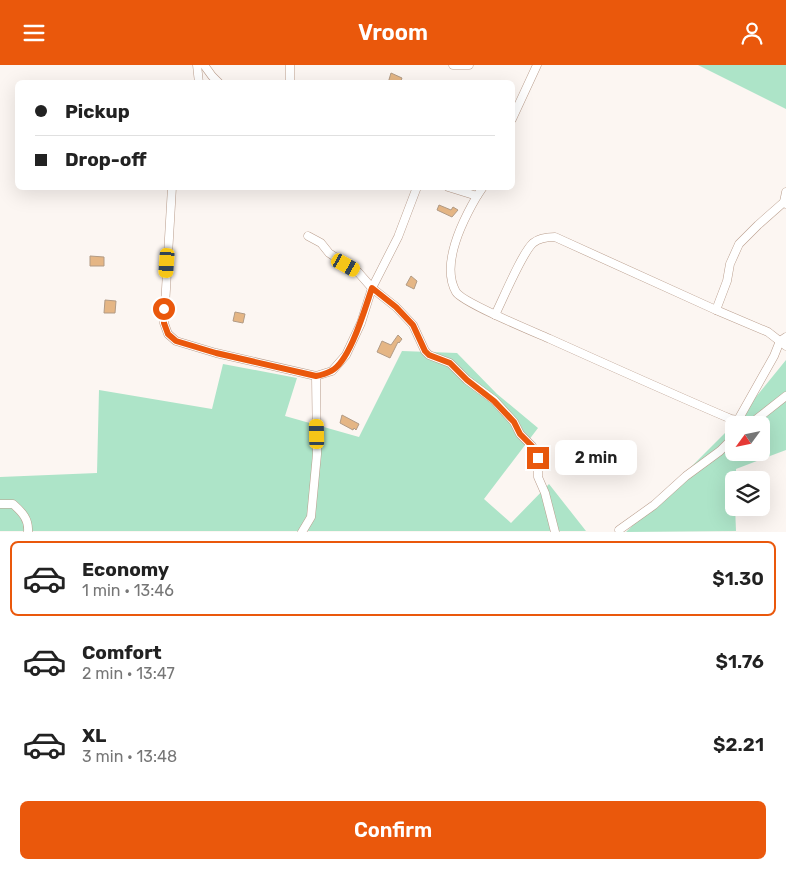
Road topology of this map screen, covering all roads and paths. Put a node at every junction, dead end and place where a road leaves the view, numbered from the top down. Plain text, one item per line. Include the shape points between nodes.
1 (197, 65) edge
2 (204, 65) edge
3 (290, 65) edge
4 (453, 65) edge
5 (469, 65) edge
6 (537, 65) edge
7 (199, 80) edge
8 (216, 80) edge
9 (290, 80) edge
10 (515, 113) edge
11 (172, 190) edge
12 (416, 190) edge
13 (458, 190) edge
14 (481, 190) edge
15 (786, 192) edge
16 (477, 196) junction
17 (785, 203) edge
18 (308, 236) dead end
19 (372, 288) junction
20 (716, 310) junction
21 (495, 315) junction
22 (784, 341) edge
23 (316, 376) junction
24 (786, 396) edge
25 (743, 416) edge
26 (760, 416) edge
27 (725, 417) edge
28 (725, 446) edge
29 (0, 504) edge
30 (619, 530) dead end
31 (28, 531) edge
32 (302, 531) edge
33 (555, 531) edge

1 - 7 street
2 - 8 street
3 - 9 street
4 - 5 street
6 - 10 street
11 - 23 street via 164,323 168,334 176,341 200,348
12 - 19 street via 398,237
13 - 16 street
14 - 16 street
15 - 17 street
16 - 21 street via 450,261 450,277 456,293
17 - 20 street via 739,244
18 - 19 street via 358,272
19 - 23 street via 346,355 332,371
19 - 33 street via 413,325 429,355 450,363 514,422 538,458 538,477
20 - 21 street via 555,237 545,237 534,242 525,253
20 - 22 street
21 - 27 street
22 - 25 street
23 - 32 street via 316,463 311,517
24 - 26 street
28 - 30 street
29 - 31 street via 13,504 29,524

